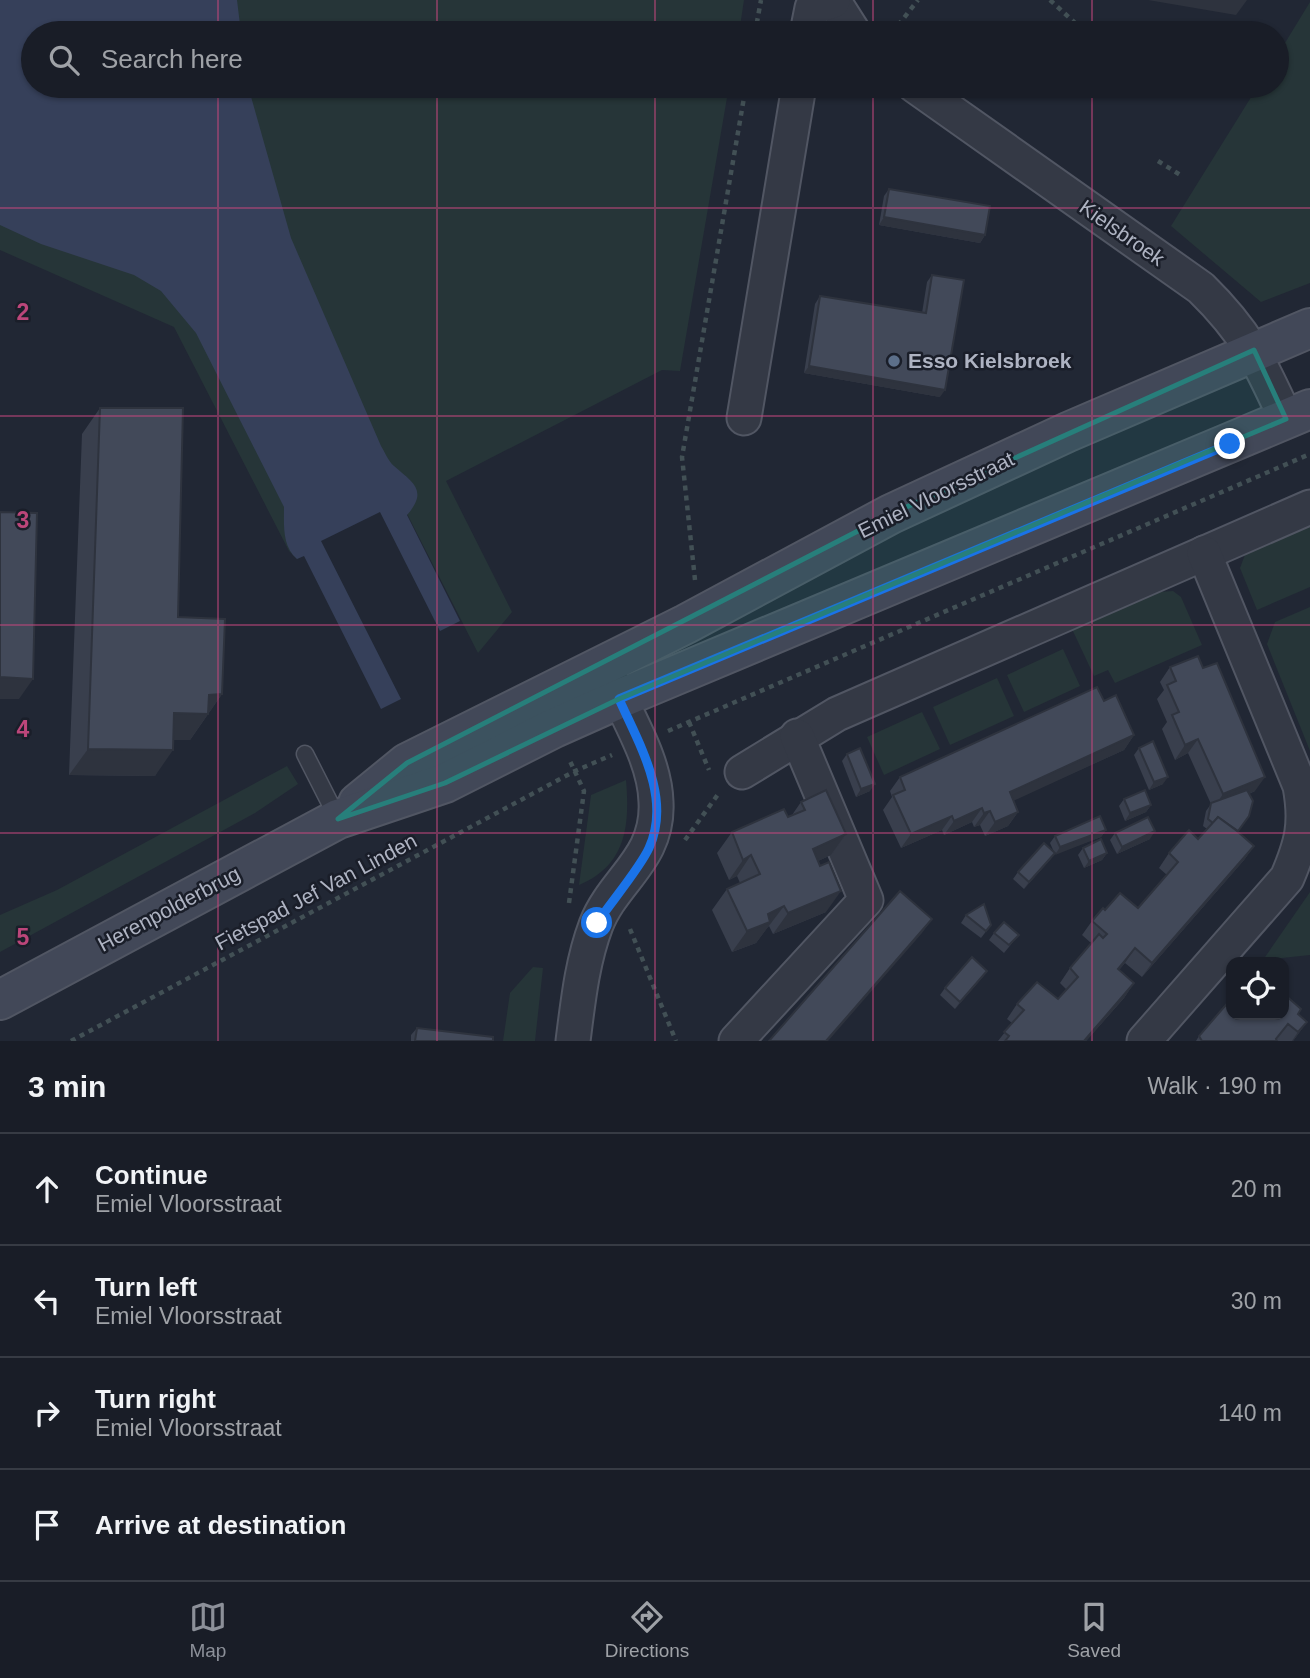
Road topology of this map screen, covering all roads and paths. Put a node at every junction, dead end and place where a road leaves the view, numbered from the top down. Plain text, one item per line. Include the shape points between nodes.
1 (761, 0) edge
2 (1050, 0) edge
3 (833, 1) edge
4 (919, 2) edge
5 (757, 21) edge
6 (809, 21) edge
7 (846, 21) edge
8 (902, 21) edge
9 (1073, 21) edge
10 (744, 98) edge
11 (797, 98) edge
12 (932, 98) edge
13 (1158, 161) dead end
14 (1182, 176) dead end
15 (1310, 328) edge
16 (1254, 350) junction
17 (1298, 414) edge
18 (744, 418) dead end
19 (1310, 454) edge
20 (1310, 507) edge
21 (1204, 553) junction
22 (695, 581) dead end
23 (605, 665) junction
24 (619, 699) junction
25 (797, 736) junction
26 (305, 754) dead end
27 (575, 771) dead end
28 (730, 783) joint
29 (338, 819) junction
30 (617, 892) junction
31 (0, 1000) edge
32 (71, 1041) edge
33 (573, 1041) edge
34 (676, 1041) edge
35 (736, 1041) edge
36 (1144, 1041) edge

1 - 5 path
2 - 9 path
3 - 6 street via 811,8
3 - 7 street
4 - 8 path
10 - 22 path via 682,457
11 - 18 street
12 - 16 street, Kielsbroek via 1201,288
13 - 14 path
15 - 16 street, Emiel Vloorsstraat
16 - 17 street, Kielsbroek
16 - 23 street, Emiel Vloorsstraat via 891,514
17 - 24 street
19 - 28 path via 689,722
20 - 21 street
21 - 25 street via 837,714
21 - 36 street via 1300,786 1305,814 1301,846 1287,878
23 - 24 street
23 - 29 street, Herenpolderbrug via 407,763
24 - 29 street, Herenpolderbrug via 444,783
24 - 30 street via 652,776 656,803 649,848
25 - 28 street
25 - 35 street via 866,900
26 - 29 lane
27 - 32 path, Fietspad Jef Van Linden
29 - 31 street, Herenpolderbrug
30 - 33 street via 594,933 582,973
30 - 34 path

